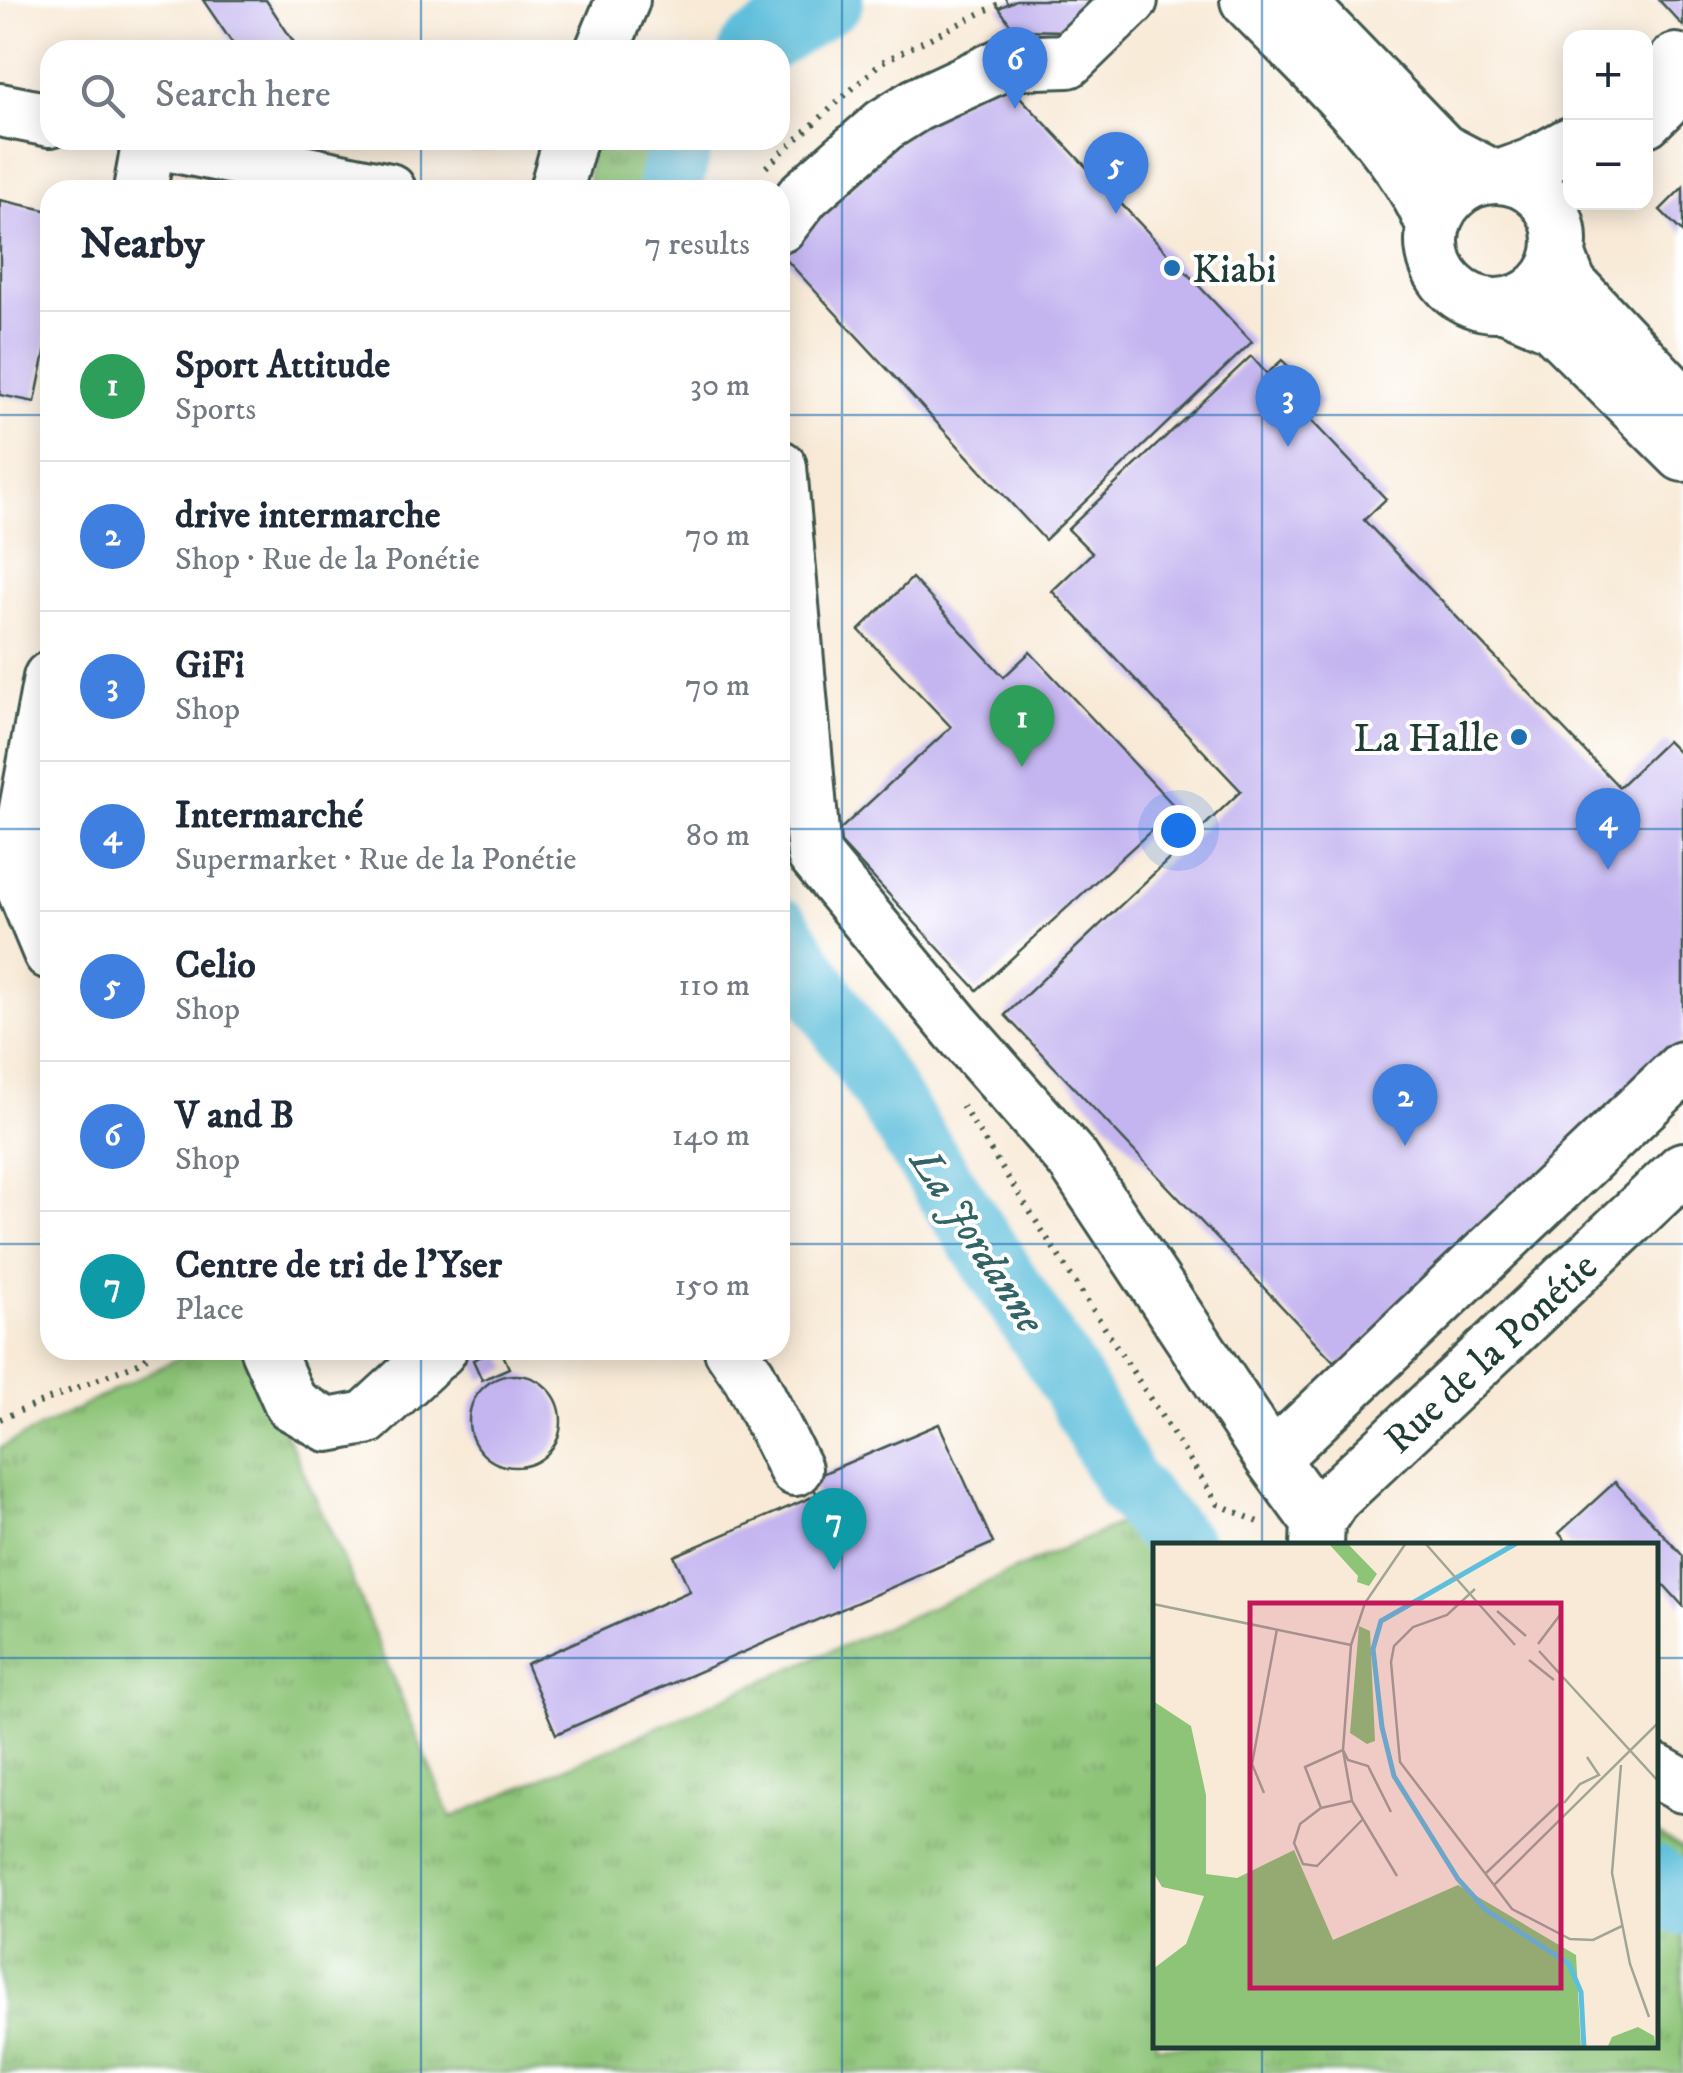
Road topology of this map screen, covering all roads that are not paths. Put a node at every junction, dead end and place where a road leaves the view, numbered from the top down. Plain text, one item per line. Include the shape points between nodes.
1 (623, 0) edge
2 (1131, 0) edge
3 (1247, 0) edge
4 (1298, 0) edge
5 (606, 40) edge
6 (1676, 60) dead end
7 (0, 110) edge
8 (1653, 113) edge
9 (40, 118) edge
10 (1563, 148) edge
11 (146, 150) edge
12 (196, 150) edge
13 (567, 150) edge
14 (1497, 176) junction
15 (142, 180) edge
16 (342, 180) edge
17 (559, 180) edge
18 (790, 213) edge
19 (1563, 226) edge
20 (1433, 227) junction
21 (1506, 304) junction
22 (1682, 400) edge
23 (1683, 455) edge
24 (790, 581) edge
25 (40, 733) edge
26 (40, 929) edge
27 (1683, 1068) edge
28 (1683, 1169) edge
29 (1542, 1204) junction
30 (1594, 1254) junction
31 (271, 1360) edge
32 (429, 1360) edge
33 (737, 1360) edge
34 (1272, 1459) junction
35 (795, 1468) dead end
36 (1318, 1534) edge
37 (1658, 1772) edge
38 (1683, 1786) edge

1 - 5 street
2 - 18 street via 1068,61 1006,63 916,105 884,125
3 - 20 street via 1400,163
4 - 14 street via 1442,150
6 - 8 street via 1675,91
7 - 9 street
10 - 14 street
11 - 15 street
12 - 16 street
13 - 17 street
14 - 19 street via 1537,190
14 - 20 street via 1454,191
19 - 21 street via 1552,274 1541,288
19 - 22 street via 1570,284
20 - 21 street via 1438,269 1450,286 1485,304
21 - 23 street via 1552,325
24 - 34 street via 814,855 1074,1160
25 - 26 street via 15,869
27 - 29 street
28 - 30 street, Rue de la Ponétie
29 - 30 street
29 - 34 street
30 - 36 street, Rue de la Ponétie via 1333,1500
31 - 32 street via 291,1404 328,1425 366,1418
33 - 35 street
34 - 36 street
37 - 38 street

